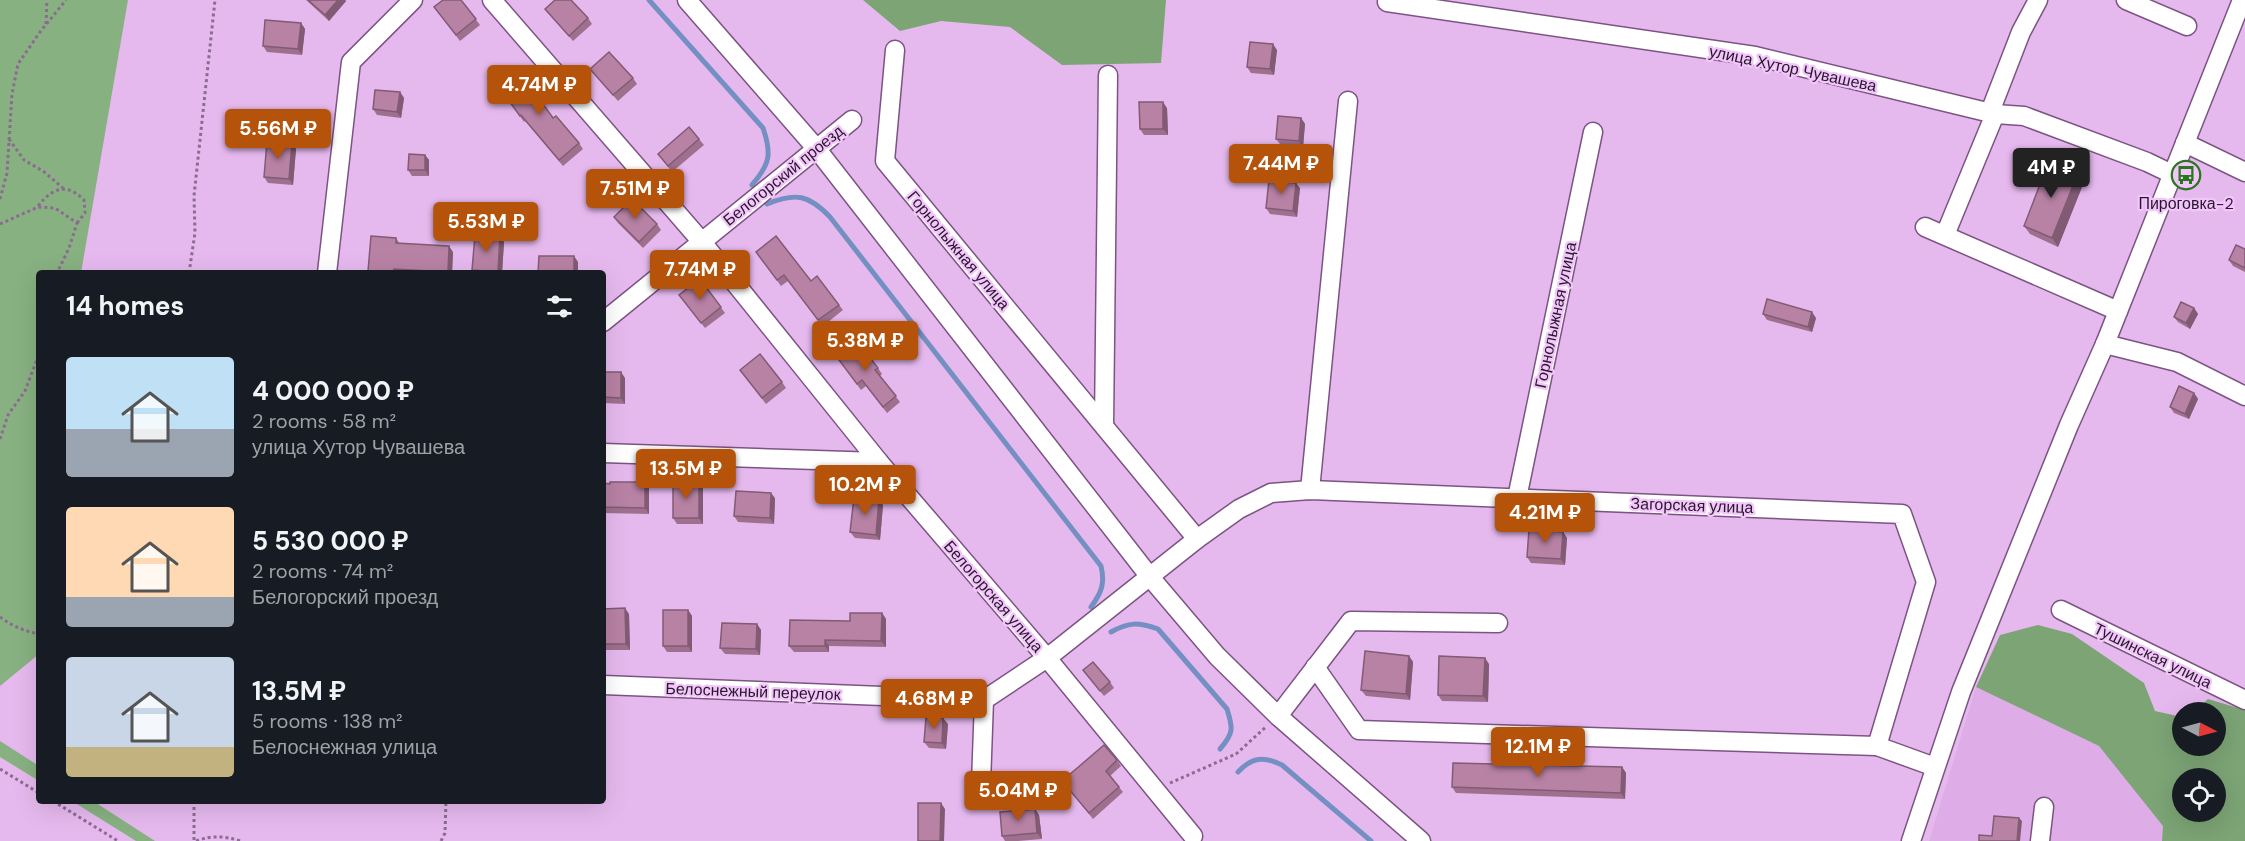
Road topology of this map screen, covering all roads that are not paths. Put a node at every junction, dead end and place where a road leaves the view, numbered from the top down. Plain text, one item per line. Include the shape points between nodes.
1 (413, 0) edge
2 (492, 0) edge
3 (687, 0) edge
4 (2038, 0) edge
5 (2126, 0) edge
6 (2242, 0) edge
7 (1387, 2) dead end
8 (2187, 26) dead end
9 (895, 50) dead end
10 (1108, 75) dead end
11 (1348, 101) dead end
12 (1992, 113) junction
13 (852, 120) dead end
14 (1593, 132) dead end
15 (2185, 143) junction
16 (816, 147) junction
17 (2245, 172) edge
18 (2172, 174) junction
19 (1925, 227) dead end
20 (1945, 235) junction
21 (702, 242) junction
22 (327, 270) edge
23 (2118, 311) junction
24 (606, 320) edge
25 (2105, 344) junction
26 (2245, 396) edge
27 (1104, 426) junction
28 (606, 453) edge
29 (879, 462) junction
30 (1310, 490) junction
31 (1517, 498) junction
32 (1197, 539) junction
33 (1150, 577) junction
34 (2061, 610) dead end
35 (1498, 623) dead end
36 (1047, 658) junction
37 (1315, 667) junction
38 (606, 686) edge
39 (984, 700) junction
40 (2245, 700) edge
41 (1278, 716) junction
42 (1877, 746) junction
43 (1935, 767) junction
44 (981, 784) dead end
45 (2044, 807) dead end
46 (1193, 836) dead end
47 (1421, 841) edge
48 (1911, 841) edge
49 (2040, 841) edge

1 - 22 street via 351,62
2 - 21 street, Белогорская улица
3 - 16 street
4 - 12 street via 2021,32
5 - 8 street
6 - 15 street
7 - 12 street, улица Хутор Чувашева via 1755,56
9 - 27 street, Горнолыжная улица via 885,160
10 - 27 street
11 - 30 street
12 - 18 street, улица Хутор Чувашева via 2024,116
12 - 20 street
13 - 16 street, Белогорский проезд
14 - 31 street, Горнолыжная улица
15 - 17 street
15 - 18 street
16 - 21 street, Белогорский проезд
16 - 33 street
18 - 23 street
19 - 20 street
20 - 23 street
21 - 24 street, Белогорский проезд
21 - 29 street, Белогорская улица
23 - 25 street
25 - 26 street via 2177,362
25 - 43 street via 1960,692
27 - 32 street, Горнолыжная улица
28 - 29 street
29 - 36 street, Белогорская улица
30 - 31 street, Загорская улица
30 - 32 street, Загорская улица via 1271,493 1239,508
31 - 42 street, Загорская улица via 1902,514 1926,582
32 - 33 street, Загорская улица
33 - 36 street
33 - 41 street via 1217,656
34 - 40 street, Тушинская улица
35 - 37 street via 1351,621
36 - 39 street
36 - 46 street, Белогорская улица
37 - 41 street
37 - 42 street via 1359,730
38 - 39 street, Белоснежный переулок
39 - 44 street
41 - 47 street
42 - 43 street
43 - 48 street
45 - 49 street

